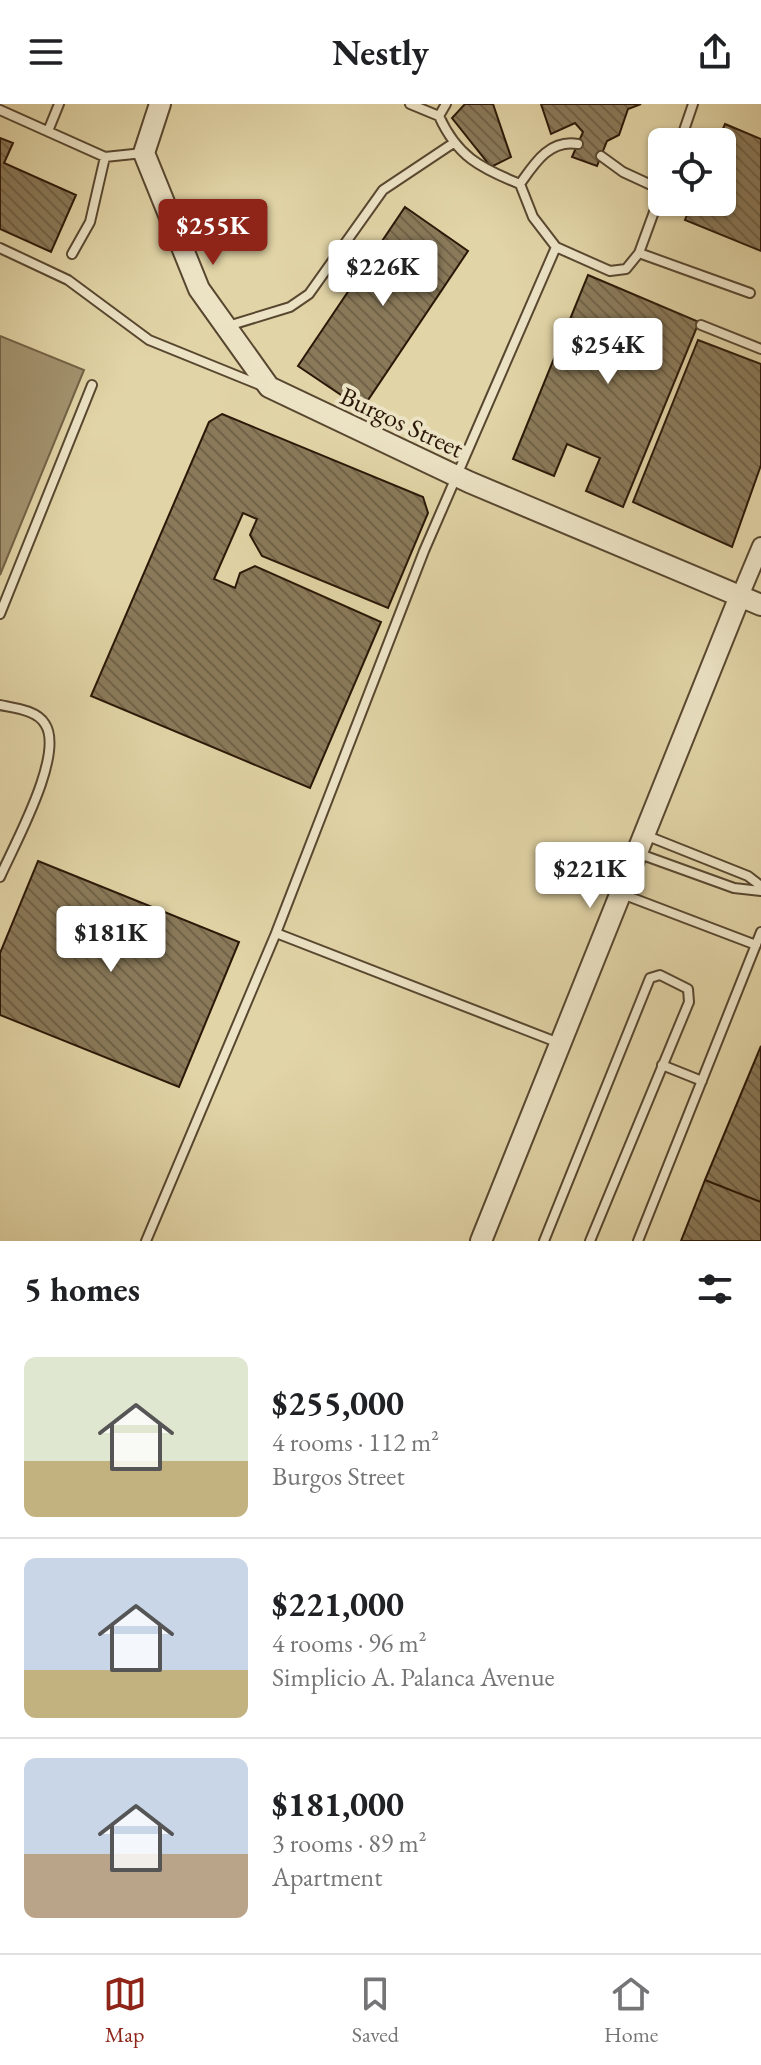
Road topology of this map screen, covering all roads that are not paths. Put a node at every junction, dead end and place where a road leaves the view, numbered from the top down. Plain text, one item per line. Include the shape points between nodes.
1 (59, 104) edge
2 (160, 104) edge
3 (410, 104) edge
4 (446, 104) edge
5 (693, 104) edge
6 (0, 110) edge
7 (439, 116) junction
8 (685, 128) edge
9 (48, 131) junction
10 (452, 144) junction
11 (578, 144) dead end
12 (144, 153) junction
13 (601, 156) dead end
14 (105, 157) junction
15 (520, 184) junction
16 (648, 184) edge
17 (653, 216) edge
18 (556, 247) junction
19 (0, 248) edge
20 (639, 253) junction
21 (72, 254) dead end
22 (750, 293) dead end
23 (701, 325) dead end
24 (228, 326) junction
25 (761, 349) edge
26 (92, 385) dead end
27 (269, 387) junction
28 (456, 476) junction
29 (761, 546) edge
30 (740, 596) junction
31 (761, 605) edge
32 (0, 614) edge
33 (0, 705) edge
34 (640, 844) junction
35 (0, 877) edge
36 (761, 888) edge
37 (620, 894) junction
38 (761, 932) edge
39 (276, 933) junction
40 (756, 945) junction
41 (561, 1043) junction
42 (662, 1065) junction
43 (702, 1081) junction
44 (146, 1241) edge
45 (481, 1241) edge
46 (544, 1241) edge
47 (590, 1241) edge
48 (638, 1241) edge

1 - 9 lane
2 - 12 street
3 - 7 lane
4 - 7 lane
5 - 8 lane
6 - 9 lane
7 - 10 lane
9 - 14 lane
10 - 15 lane via 493,173
10 - 24 lane via 383,190 309,294 290,307
11 - 15 lane via 547,150
12 - 14 lane
12 - 24 street via 199,289
13 - 16 lane
14 - 21 lane via 90,222
15 - 18 lane via 533,217
17 - 20 lane
18 - 20 lane via 610,271 626,269
18 - 28 lane
19 - 27 lane via 68,280 149,340
20 - 22 lane
23 - 25 lane
24 - 27 street
26 - 32 lane
27 - 28 street, Burgos Street
28 - 30 street, Burgos Street
28 - 39 lane
29 - 30 street
30 - 31 street, Burgos Street
30 - 34 street
33 - 35 lane via 44,721 52,739 39,786
34 - 36 lane via 748,876
34 - 36 lane via 734,888
34 - 37 street
37 - 40 lane
37 - 41 street
38 - 40 lane
39 - 41 lane
39 - 44 lane
40 - 43 lane
41 - 45 street
42 - 43 lane
42 - 46 lane via 691,995 660,975 650,978
42 - 47 lane
43 - 48 lane

